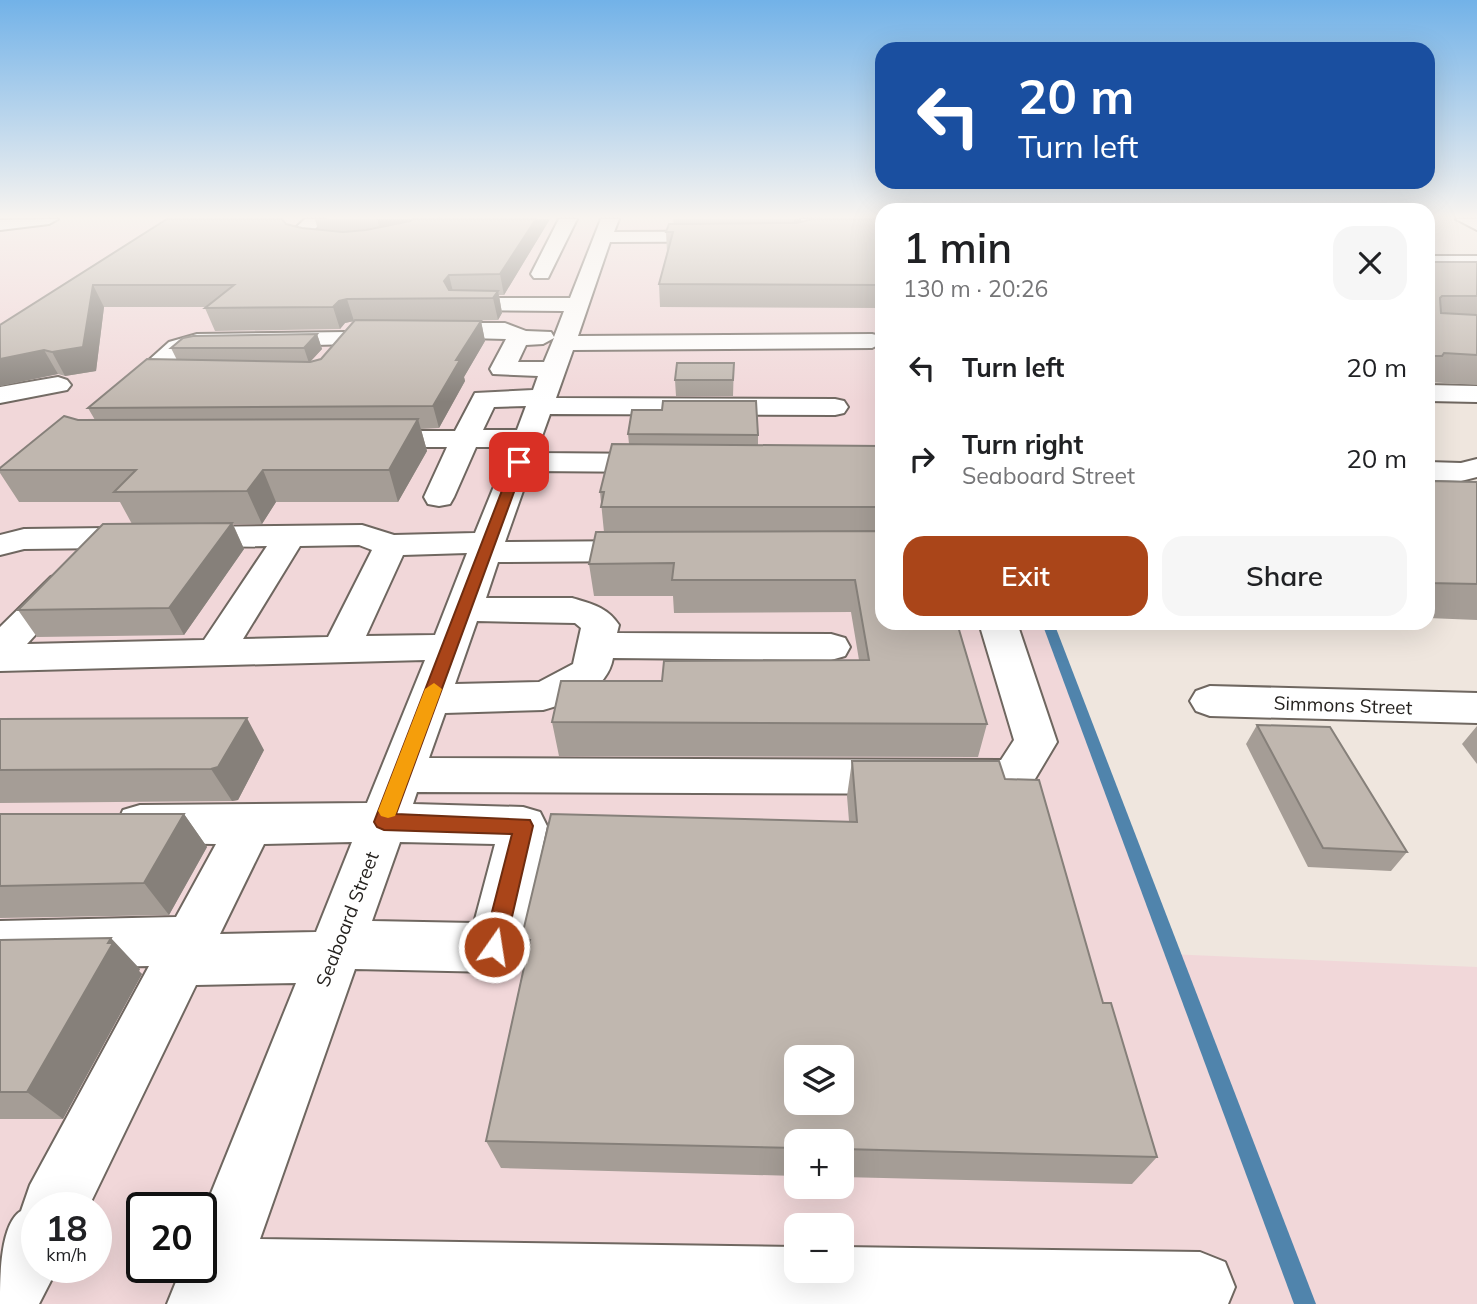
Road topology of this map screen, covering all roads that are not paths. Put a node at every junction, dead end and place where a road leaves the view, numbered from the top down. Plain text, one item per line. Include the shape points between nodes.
1 (580, 280) edge
2 (443, 304) edge
3 (409, 331) edge
4 (521, 337) junction
5 (872, 341) dead end
6 (324, 365) edge
7 (214, 373) edge
8 (549, 382) junction
9 (58, 385) dead end
10 (1435, 393) edge
11 (1477, 394) edge
12 (0, 395) edge
13 (835, 408) dead end
14 (465, 439) junction
15 (341, 440) edge
16 (687, 463) edge
17 (1477, 468) edge
18 (1435, 471) edge
19 (439, 497) dead end
20 (290, 536) junction
21 (108, 538) junction
22 (0, 545) edge
23 (391, 545) junction
24 (487, 547) junction
25 (677, 551) edge
26 (457, 628) junction
27 (1000, 630) edge
28 (596, 645) junction
29 (831, 647) dead end
30 (341, 649) junction
31 (0, 650) edge
32 (215, 652) junction
33 (0, 658) edge
34 (430, 699) junction
35 (1210, 701) dead end
36 (1477, 708) edge
37 (392, 799) junction
38 (97, 824) edge
39 (250, 825) junction
40 (0, 945) edge
41 (185, 951) junction
42 (335, 951) junction
43 (60, 1192) edge
44 (21, 1268) edge
45 (1200, 1287) dead end
46 (208, 1289) edge
47 (2, 1304) edge

1 - 8 street, Seaboard Street
2 - 8 street
3 - 4 street via 505,330
4 - 8 street
4 - 8 street via 502,369
5 - 8 street
6 - 7 street via 357,331 197,341 177,347 152,368 163,373
8 - 13 street
8 - 14 street
8 - 14 street via 484,399
8 - 16 street
8 - 24 street, Seaboard Street
9 - 12 street
10 - 11 street
14 - 15 street
14 - 19 street
17 - 18 street
20 - 21 street
20 - 23 street via 362,535
20 - 32 street
21 - 22 street via 24,539
21 - 31 street
23 - 24 street
23 - 30 street
24 - 25 street
24 - 26 street, Seaboard Street
26 - 28 street via 572,610 600,625
26 - 30 street
26 - 34 street, Seaboard Street
27 - 37 street via 1036,742 1013,778
28 - 29 street
28 - 34 street via 591,671 544,696
30 - 32 street
32 - 33 street
34 - 37 street, Seaboard Street
35 - 36 street, Simmons Street
37 - 39 street
37 - 42 street, Seaboard Street
37 - 42 street via 523,826 494,947
38 - 39 street
39 - 41 street
40 - 41 street
41 - 42 street
41 - 43 street
42 - 46 street, Seaboard Street
44 - 47 street
45 - 46 street

